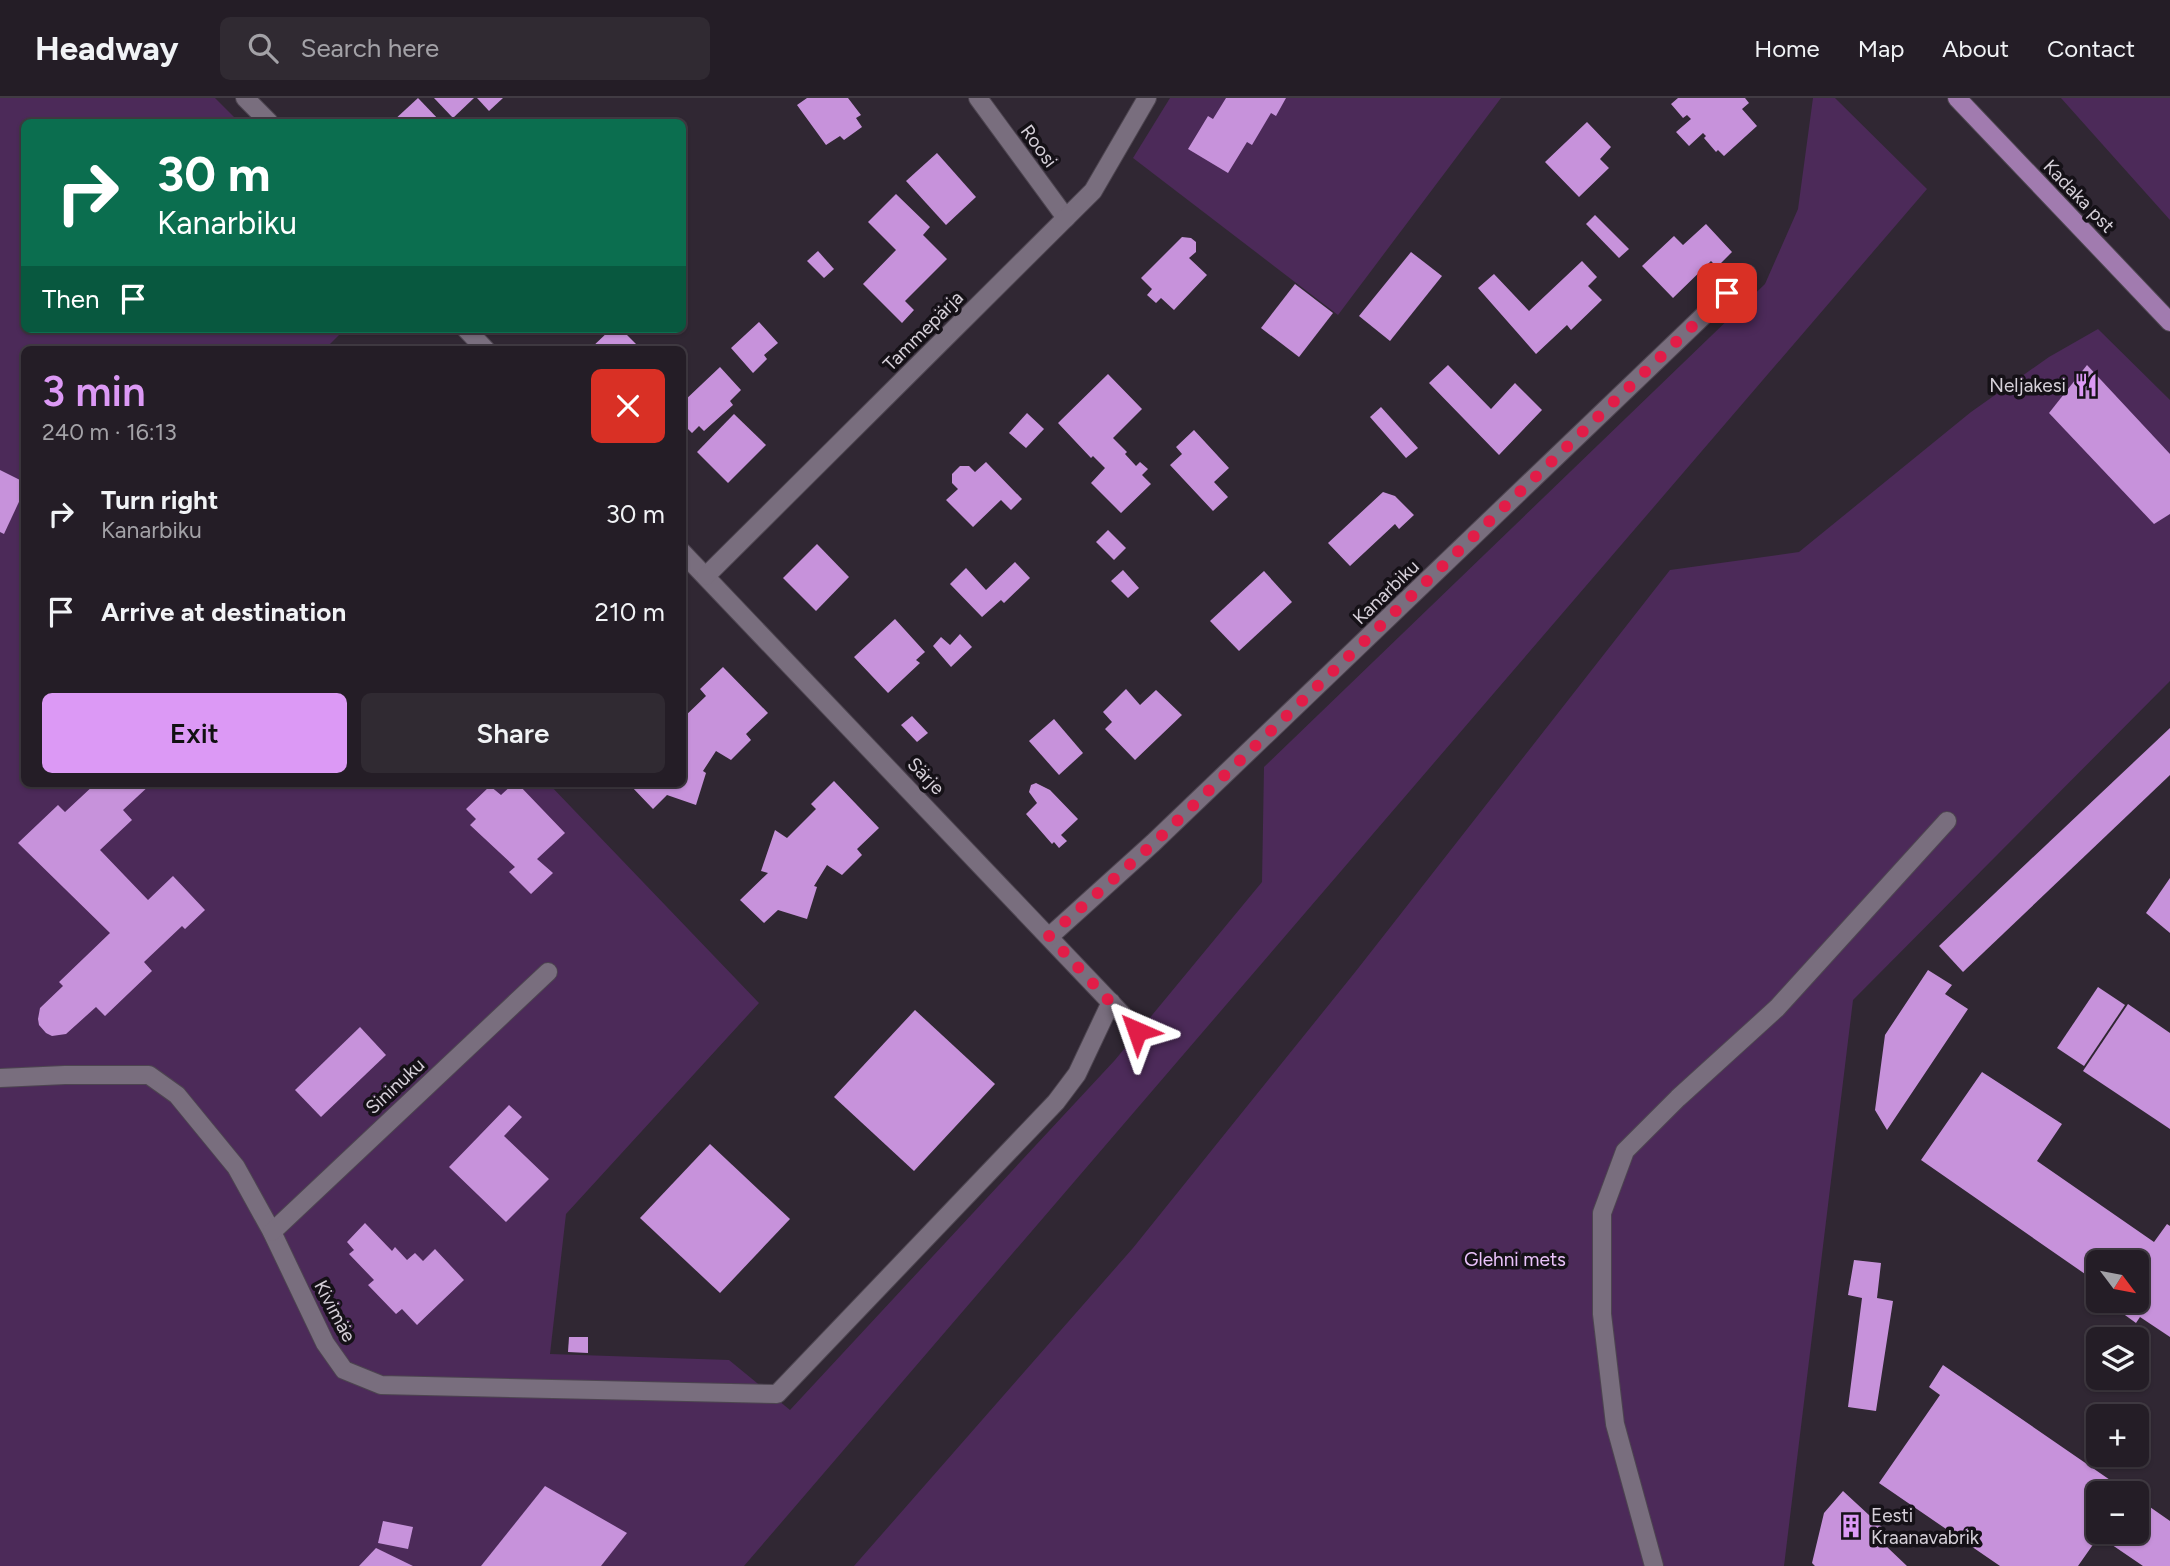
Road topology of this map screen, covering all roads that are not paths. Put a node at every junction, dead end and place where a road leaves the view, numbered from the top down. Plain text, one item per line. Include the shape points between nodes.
1 (245, 98) edge
2 (978, 98) edge
3 (1147, 98) edge
4 (1957, 98) edge
5 (266, 119) edge
6 (1066, 218) junction
7 (1747, 274) dead end
8 (2170, 322) edge
9 (470, 333) edge
10 (482, 346) edge
11 (686, 556) edge
12 (706, 576) junction
13 (1947, 821) dead end
14 (1049, 936) junction
15 (548, 972) dead end
16 (1111, 1002) junction
17 (1137, 1031) dead end
18 (0, 1078) edge
19 (272, 1232) junction
20 (1653, 1566) edge

1 - 5 street
2 - 6 street, Roosi
3 - 6 street, Tammepärja via 1093,191
4 - 8 main road, Kadaka pst
6 - 12 street, Tammepärja
7 - 14 street, Kanarbiku via 1153,844
9 - 10 street
11 - 12 street, Särje
12 - 14 street, Särje
13 - 20 street via 1777,1008 1625,1151 1602,1213 1602,1314 1615,1424
14 - 16 street, Särje
15 - 19 street, Sininuku
16 - 17 street, Särje
16 - 19 street, Kivimäe via 1077,1074 1056,1102 777,1394 381,1385 344,1370 325,1343
18 - 19 street, Kivimäe via 149,1075 177,1094 236,1167

